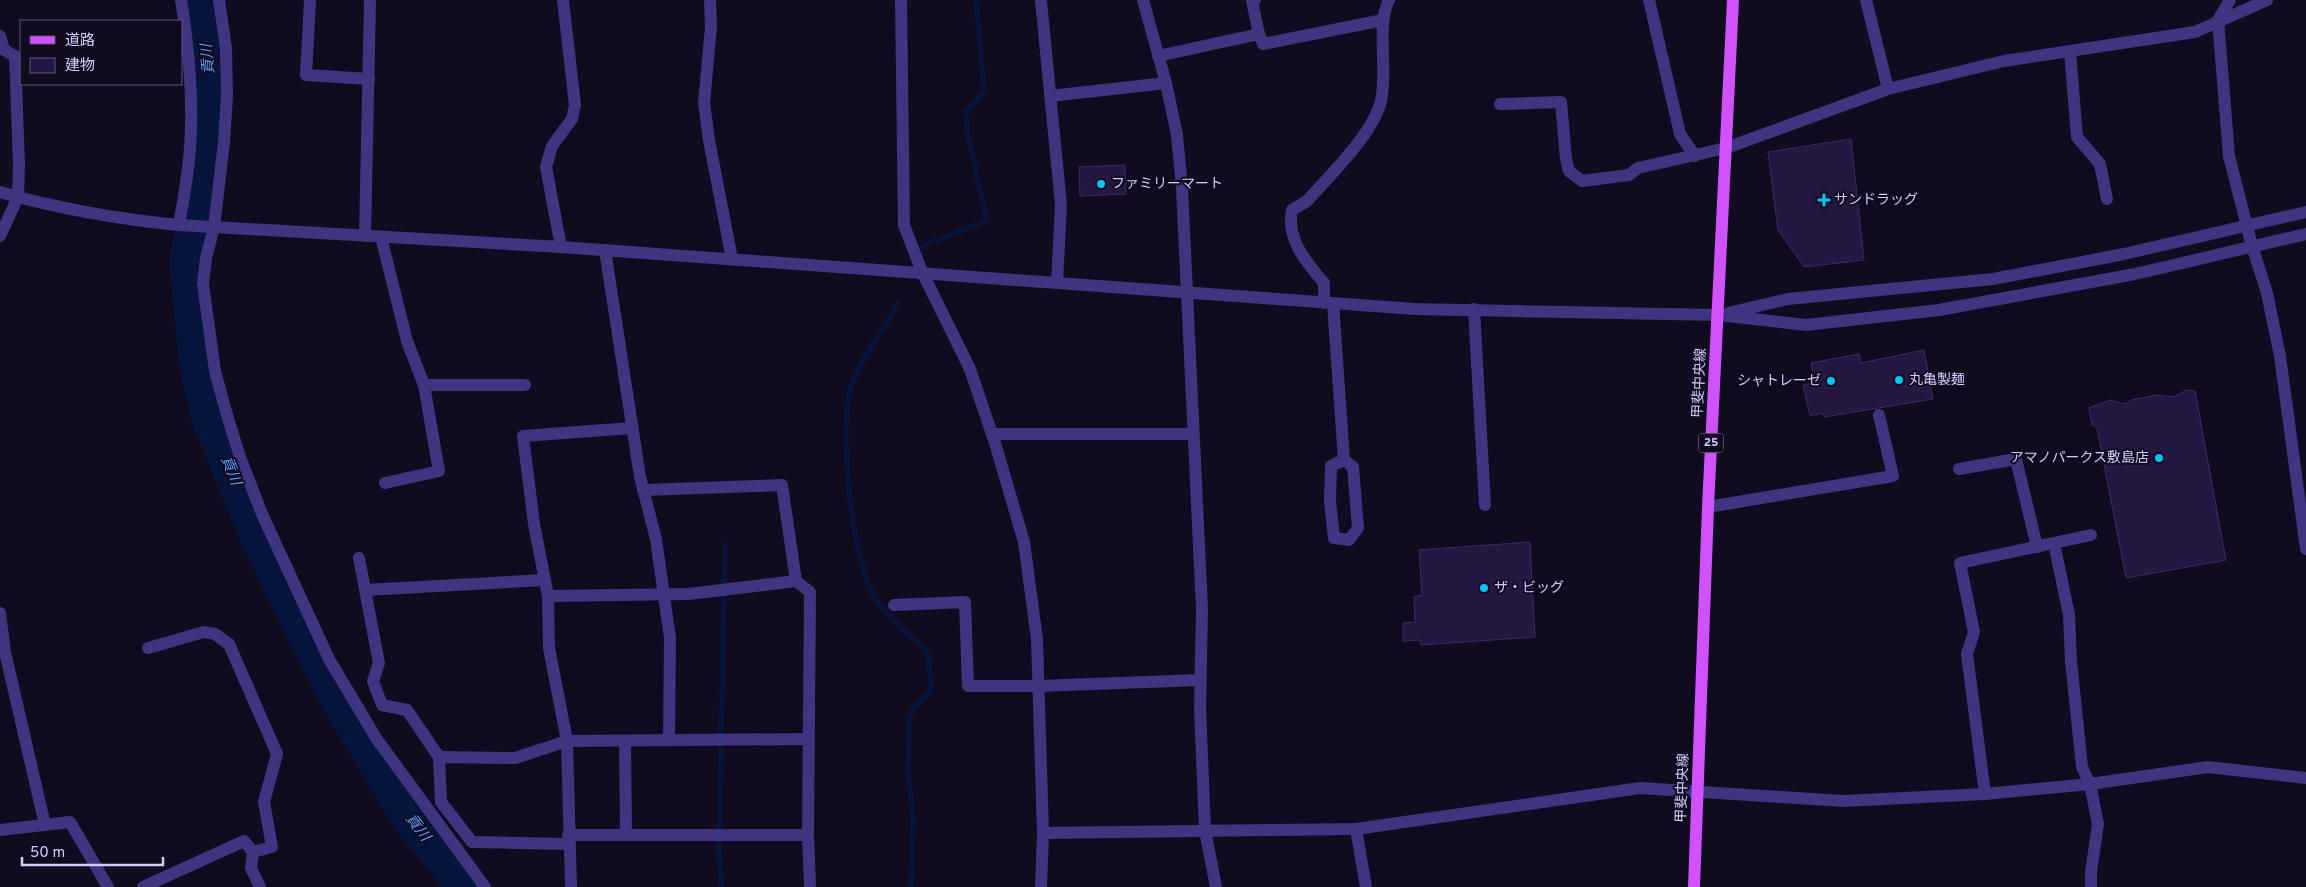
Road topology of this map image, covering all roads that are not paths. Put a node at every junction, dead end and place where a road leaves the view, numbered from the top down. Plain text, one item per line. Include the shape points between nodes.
1 (181, 0) edge
2 (219, 0) edge
3 (310, 0) edge
4 (370, 0) edge
5 (563, 0) edge
6 (710, 0) edge
7 (901, 0) edge
8 (1143, 0) edge
9 (1255, 0) edge
10 (1390, 0) edge
11 (1649, 0) edge
12 (1733, 0) edge
13 (1866, 0) edge
14 (2230, 0) edge
15 (2267, 0) edge
16 (1041, 1) edge
17 (1383, 20) junction
18 (2218, 20) junction
19 (1259, 34) junction
20 (0, 36) edge
21 (2070, 51) junction
22 (18, 55) edge
23 (1158, 56) junction
24 (369, 80) junction
25 (1166, 82) junction
26 (1888, 89) junction
27 (1050, 96) junction
28 (1500, 104) dead end
29 (1726, 148) junction
30 (1695, 156) junction
31 (0, 192) edge
32 (18, 197) junction
33 (2107, 199) dead end
34 (2306, 212) edge
35 (2246, 224) junction
36 (178, 225) junction
37 (211, 227) junction
38 (2306, 234) edge
39 (0, 236) edge
40 (364, 236) junction
41 (381, 237) junction
42 (2252, 246) junction
43 (561, 247) junction
44 (605, 250) junction
45 (732, 259) junction
46 (922, 272) junction
47 (1057, 282) junction
48 (1188, 291) junction
49 (1328, 303) junction
50 (1474, 310) junction
51 (1718, 315) junction
52 (525, 385) dead end
53 (424, 386) junction
54 (1879, 416) dead end
55 (632, 428) junction
56 (992, 434) junction
57 (1193, 434) junction
58 (1344, 460) junction
59 (1959, 469) dead end
60 (385, 483) dead end
61 (643, 490) junction
62 (1485, 505) dead end
63 (1708, 507) junction
64 (2091, 535) dead end
65 (2054, 543) junction
66 (2037, 547) junction
67 (2306, 549) edge
68 (359, 558) dead end
69 (544, 580) junction
70 (796, 580) junction
71 (365, 590) junction
72 (663, 594) junction
73 (548, 596) junction
74 (894, 605) dead end
75 (0, 613) edge
76 (148, 648) dead end
77 (2, 652) edge
78 (1200, 680) junction
79 (1038, 686) junction
80 (808, 739) junction
81 (670, 740) junction
82 (626, 741) junction
83 (567, 742) junction
84 (439, 757) junction
85 (2306, 778) edge
86 (2090, 784) junction
87 (1698, 790) junction
88 (1985, 794) junction
89 (45, 825) junction
90 (1356, 829) junction
91 (0, 830) edge
92 (1205, 830) junction
93 (1043, 833) junction
94 (626, 835) junction
95 (808, 835) junction
96 (568, 839) junction
97 (253, 852) junction
98 (108, 887) edge
99 (143, 887) edge
100 (260, 887) edge
101 (485, 887) edge
102 (571, 887) edge
103 (810, 887) edge
104 (1041, 887) edge
105 (1216, 887) edge
106 (1366, 887) edge
107 (1694, 887) edge
108 (2092, 887) edge

1 - 36 street via 190,76 190,126 188,167
2 - 37 street via 226,48 227,96 224,142
3 - 24 street via 306,75
4 - 24 street
5 - 43 street via 575,105 572,119 552,146 546,167
6 - 45 street via 712,27 704,104
7 - 46 street via 904,225
8 - 23 street
9 - 19 street via 1252,1
10 - 17 street via 1383,12
11 - 30 street via 1680,134
12 - 29 main road, 甲斐中央線 / 25
13 - 26 street
14 - 18 street
15 - 18 street
16 - 27 street
17 - 19 street via 1263,44
17 - 49 street via 1385,51 1381,100 1374,122 1307,201 1292,210 1290,222 1299,253 1324,283
18 - 21 street via 2195,32
18 - 35 street via 2229,156
19 - 23 street
20 - 22 street via 4,50
21 - 26 street via 2004,62
21 - 33 street via 2077,137 2100,164
22 - 32 street
23 - 25 street
24 - 40 street
25 - 27 street
25 - 48 street via 1177,134
26 - 29 street
27 - 47 street via 1061,205
28 - 30 street via 1561,102 1566,159 1570,171 1582,181 1629,175 1638,168
29 - 30 street
29 - 51 main road, 甲斐中央線 / 25
31 - 32 street
32 - 36 street via 115,218
32 - 39 street
34 - 35 street
35 - 42 street
35 - 51 street via 2124,254 1993,279 1788,299
36 - 37 street
37 - 40 street
37 - 101 street via 202,284 215,371 240,457 262,514 350,696 376,738
38 - 42 street
40 - 41 street
41 - 43 street
41 - 53 street via 407,341
42 - 51 street via 2135,274 1939,310 1806,325
42 - 67 street via 2280,356
43 - 44 street
44 - 45 street
44 - 55 street
45 - 46 street
46 - 47 street
46 - 56 street via 970,369
47 - 48 street
48 - 49 street
48 - 57 street
49 - 50 street
49 - 58 street
50 - 51 street
50 - 62 street
51 - 63 main road, 甲斐中央線 / 25
52 - 53 street
53 - 60 street via 439,471
54 - 63 street via 1893,476
55 - 61 street
55 - 69 street via 523,436
56 - 57 street
56 - 79 street via 1024,542 1037,639
57 - 78 street via 1202,609
58 - 58 street via 1353,467 1358,528 1349,540 1334,538 1330,501 1331,466
59 - 66 street via 2016,459
61 - 70 street via 782,485
61 - 72 street via 656,539
63 - 87 main road, 甲斐中央線 / 25
64 - 65 street
65 - 66 street
65 - 86 street via 2068,615 2082,767
66 - 88 street via 1960,563 1974,632 1967,654
68 - 71 street
69 - 71 street
69 - 73 street
70 - 72 street
70 - 80 street via 810,592
71 - 84 street via 379,663 373,681 382,705 407,710
72 - 73 street
72 - 81 street via 670,638
73 - 83 street via 548,648
74 - 79 street via 965,602 968,686
75 - 77 street
76 - 97 street via 204,632 215,634 229,644 277,754 264,802 272,847
77 - 89 street
78 - 79 street
78 - 92 street
79 - 93 street
80 - 81 street
80 - 95 street
81 - 82 street
82 - 83 street
82 - 94 street
83 - 84 street via 515,758
83 - 96 street
84 - 96 street via 441,802 472,842
85 - 86 street via 2208,767
86 - 88 street
86 - 108 street via 2098,824
87 - 88 street via 1843,801
87 - 90 street via 1640,788
87 - 107 main road, 甲斐中央線 / 25
89 - 91 street
89 - 98 street via 70,822
90 - 92 street
90 - 106 street
92 - 93 street
92 - 105 street
93 - 104 street
94 - 95 street
94 - 96 street
95 - 103 street
96 - 102 street
97 - 99 street via 244,841
97 - 100 street via 251,868

